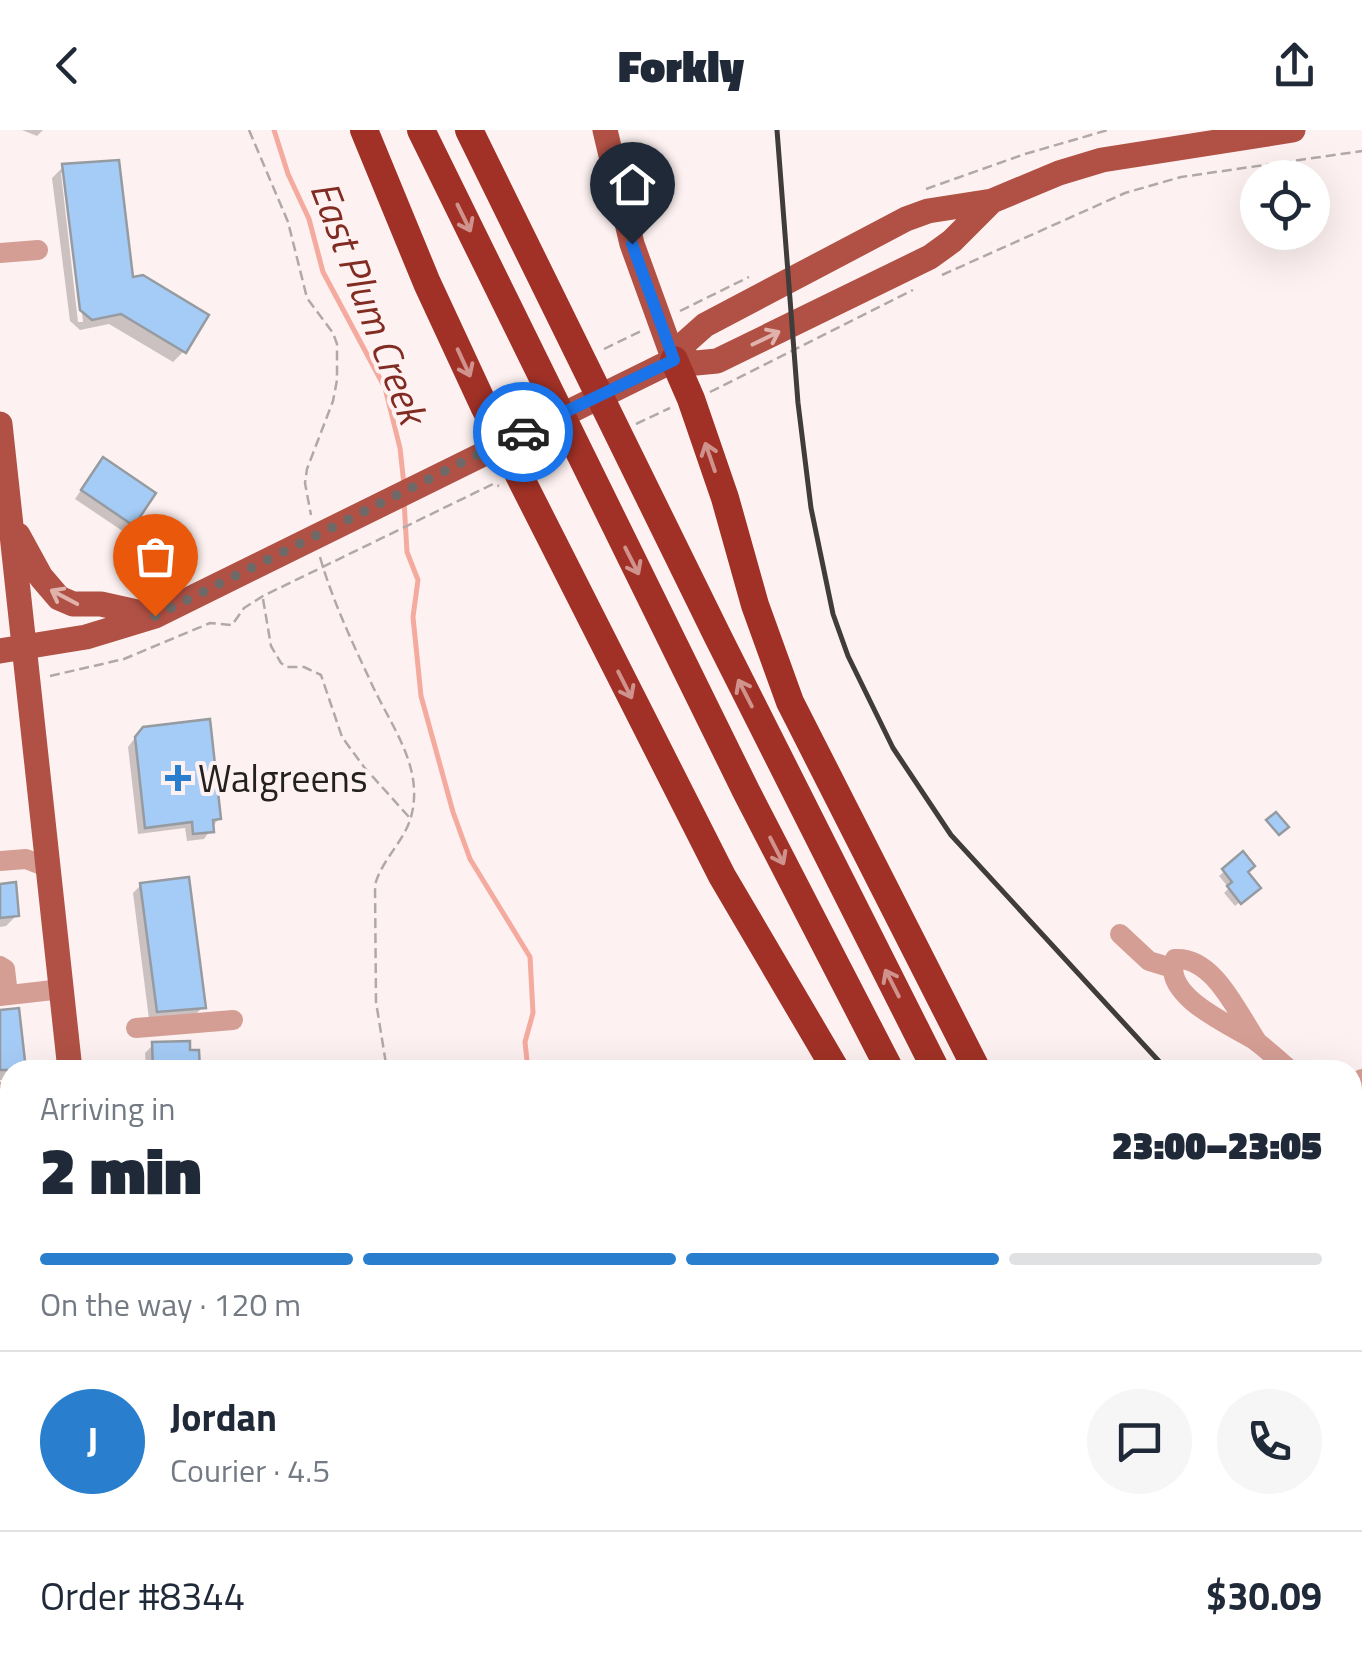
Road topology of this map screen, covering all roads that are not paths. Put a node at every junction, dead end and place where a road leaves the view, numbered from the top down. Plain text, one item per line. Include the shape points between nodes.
1 (364, 130) edge
2 (422, 130) edge
3 (469, 130) edge
4 (605, 130) edge
5 (1293, 130) edge
6 (992, 201) junction
7 (38, 250) dead end
8 (0, 253) edge
9 (674, 360) junction
10 (1, 439) edge
11 (502, 442) junction
12 (11, 522) junction
13 (155, 616) junction
14 (12, 649) edge
15 (0, 861) edge
16 (49, 868) junction
17 (1120, 934) dead end
18 (0, 966) edge
19 (1172, 968) junction
20 (62, 989) junction
21 (4, 996) edge
22 (232, 1020) dead end
23 (136, 1028) dead end
24 (1258, 1042) junction
25 (69, 1060) edge
26 (830, 1060) edge
27 (885, 1060) edge
28 (931, 1060) edge
29 (972, 1060) edge
30 (1279, 1060) edge

1 -> 11 highway
2 -> 27 highway
28 -> 3 highway
4 - 9 main road via 628,228
5 - 6 main road via 1102,160
6 - 9 main road via 928,212 871,237 705,325
9 -> 6 main road via 717,361 879,282 942,249
7 - 8 street
9 - 11 main road
29 -> 9 highway via 790,702
10 - 12 main road
11 - 13 main road
11 -> 26 highway via 722,876
13 -> 12 main road via 59,598
12 - 14 main road
13 - 14 main road
14 - 16 main road
15 - 16 street via 26,859
16 - 20 main road
17 - 19 street via 1149,961
18 - 21 street
19 - 24 street via 1176,984 1196,1005
19 - 24 street via 1175,959 1189,958 1204,966
20 - 21 street
20 - 25 main road
22 - 23 street
24 - 30 street

